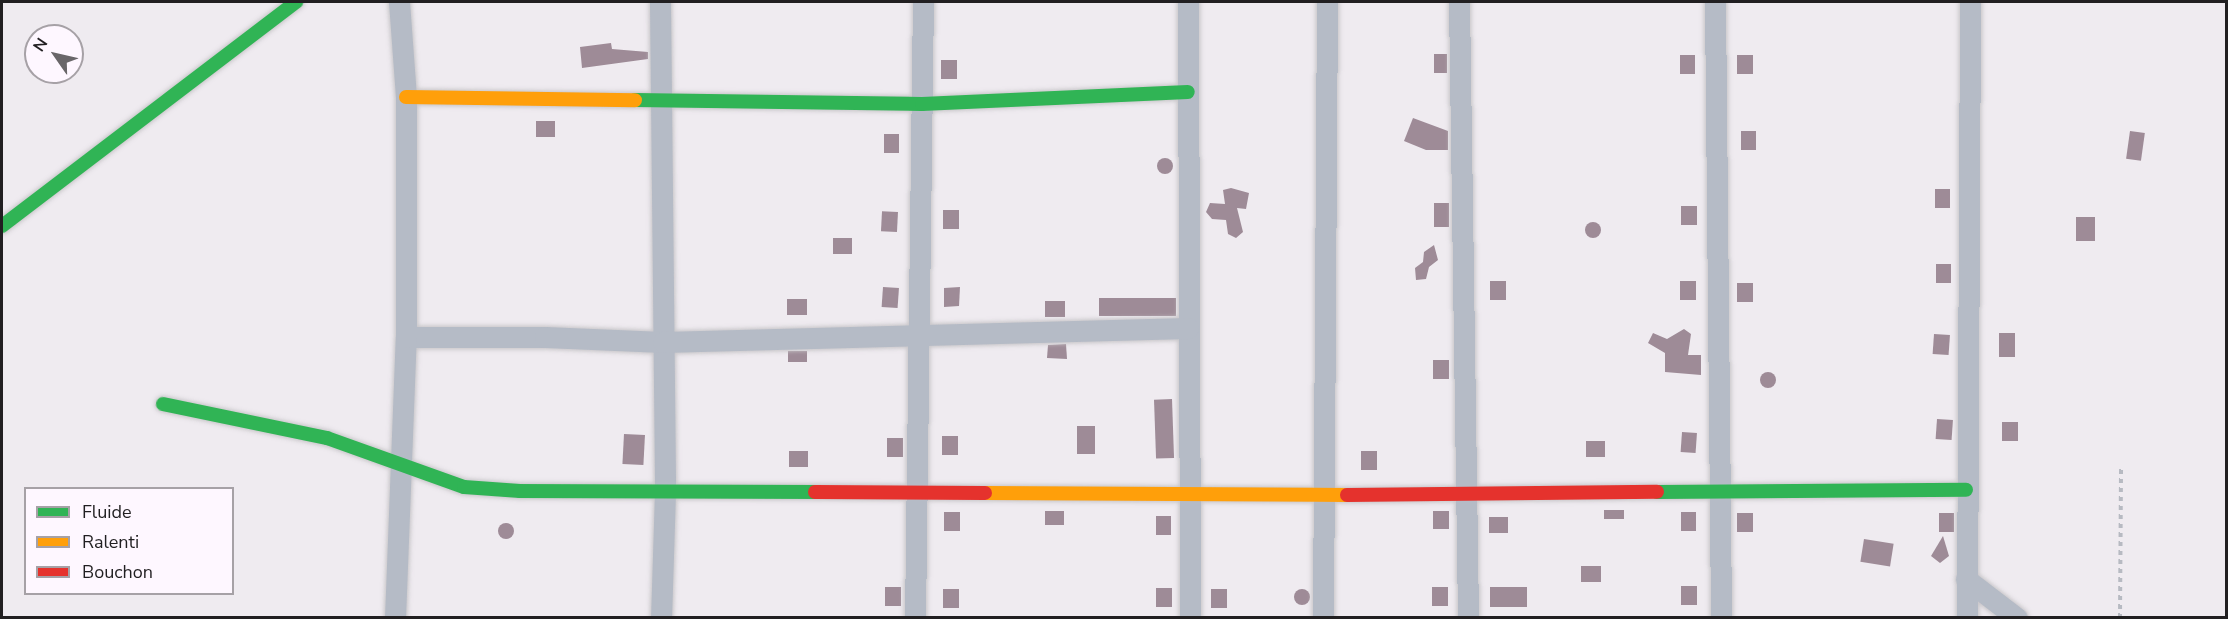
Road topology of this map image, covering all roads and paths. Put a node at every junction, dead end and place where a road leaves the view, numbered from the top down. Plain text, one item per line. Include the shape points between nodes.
1 (296, 2) edge
2 (399, 2) edge
3 (660, 2) edge
4 (923, 2) edge
5 (1188, 2) edge
6 (1327, 2) edge
7 (1459, 2) edge
8 (1715, 2) edge
9 (1970, 2) edge
10 (1188, 92) junction
11 (406, 97) junction
12 (661, 102) junction
13 (922, 104) junction
14 (2, 226) edge
15 (1188, 328) junction
16 (920, 333) junction
17 (406, 337) junction
18 (663, 342) junction
19 (163, 404) dead end
20 (402, 467) junction
21 (2121, 469) dead end
22 (1721, 490) junction
23 (1966, 490) junction
24 (665, 492) junction
25 (1466, 492) junction
26 (918, 494) junction
27 (1189, 494) junction
28 (1322, 495) junction
29 (1966, 579) junction
30 (395, 618) edge
31 (661, 618) edge
32 (915, 618) edge
33 (1190, 618) edge
34 (1323, 618) edge
35 (1468, 618) edge
36 (1721, 618) edge
37 (1967, 618) edge
38 (2017, 618) edge
39 (2120, 618) edge

1 - 14 street
2 - 11 street
3 - 12 street
4 - 13 street
5 - 10 street
6 - 28 street
7 - 25 street
8 - 22 street
9 - 23 street
10 - 13 street
10 - 15 street
11 - 12 street
11 - 17 street
12 - 13 street
12 - 18 street
13 - 16 street
15 - 16 street
15 - 27 street
16 - 18 street
16 - 26 street
17 - 18 street
17 - 20 street
18 - 24 street
19 - 20 street via 327,438 375,452
20 - 24 street via 464,487
20 - 30 street
21 - 39 path
22 - 23 street
22 - 25 street
22 - 36 street
23 - 29 street
24 - 26 street
24 - 31 street
25 - 28 street
25 - 35 street
26 - 27 street
26 - 32 street
27 - 28 street
27 - 33 street
28 - 34 street
29 - 37 street
29 - 38 street

